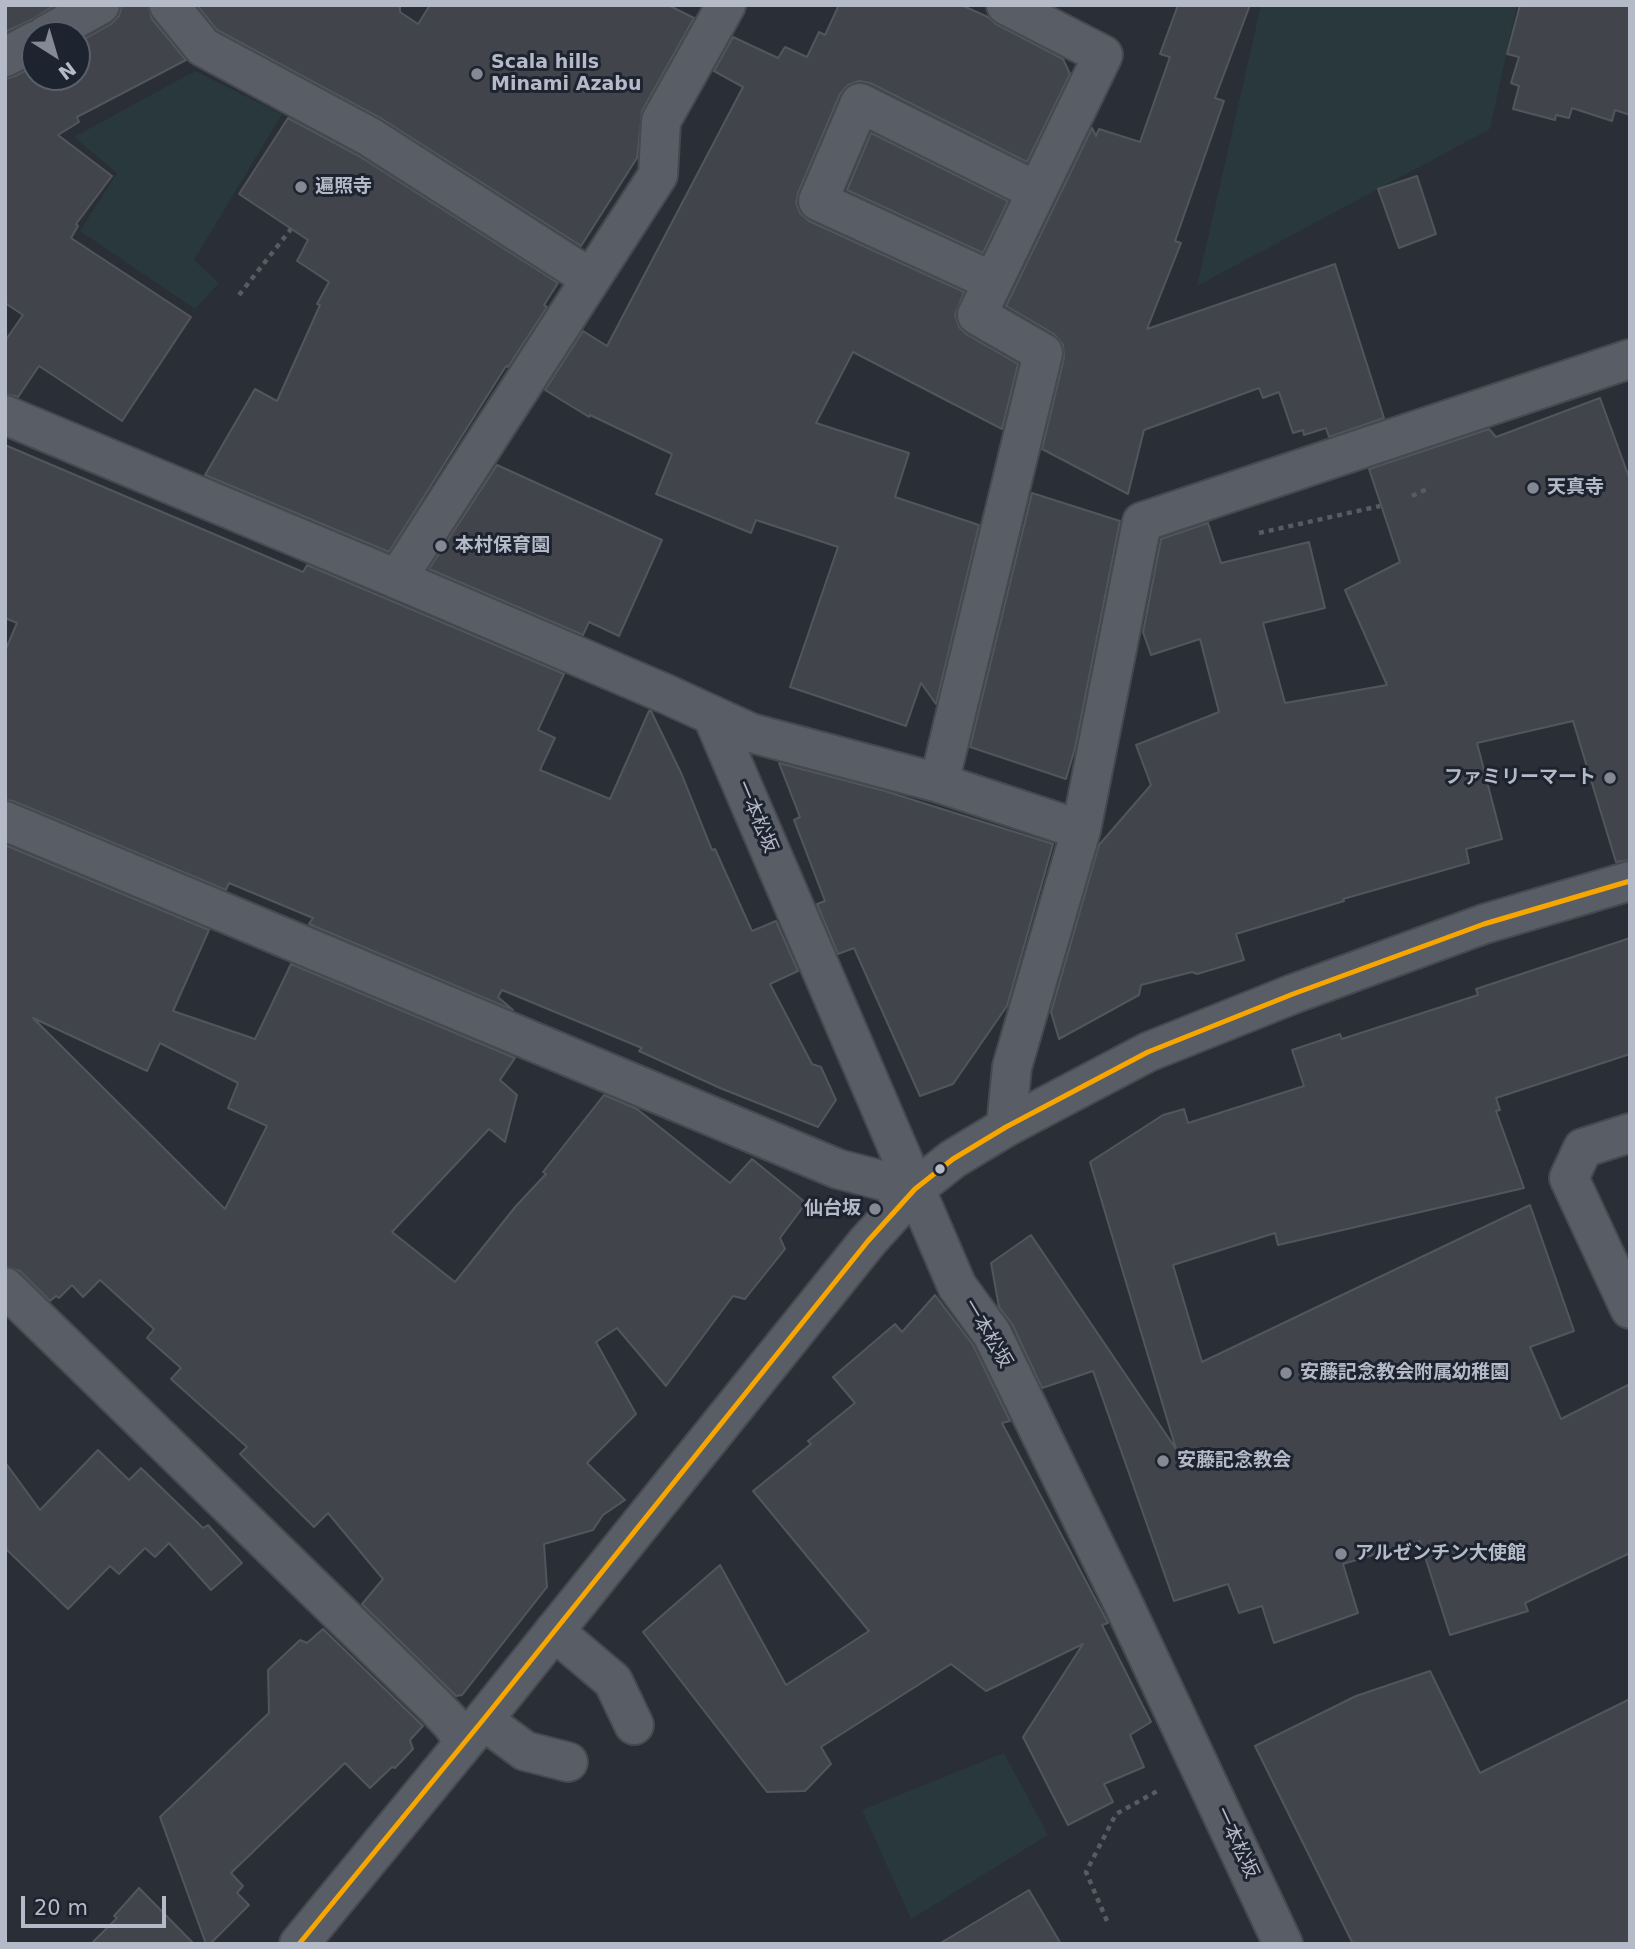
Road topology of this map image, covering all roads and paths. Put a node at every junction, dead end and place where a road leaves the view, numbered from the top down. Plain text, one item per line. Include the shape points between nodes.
1 (100, 5) edge
2 (169, 5) edge
3 (726, 5) edge
4 (1006, 5) edge
5 (71, 21) edge
6 (21, 48) edge
7 (5, 57) edge
8 (1036, 191) junction
9 (291, 229) dead end
10 (590, 278) junction
11 (992, 281) junction
12 (239, 295) dead end
13 (1630, 359) edge
14 (5, 415) edge
15 (1429, 488) dead end
16 (1412, 496) dead end
17 (397, 579) junction
18 (712, 715) junction
19 (939, 783) junction
20 (5, 821) edge
21 (1081, 830) junction
22 (1630, 881) edge
23 (1006, 1127) junction
24 (1630, 1133) edge
25 (915, 1189) junction
26 (5, 1287) edge
27 (1630, 1309) edge
28 (554, 1632) junction
29 (634, 1725) dead end
30 (474, 1731) junction
31 (568, 1762) dead end
32 (1201, 1766) junction
33 (1107, 1921) dead end
34 (299, 1944) edge
35 (1283, 1944) edge

1 - 5 street
2 - 10 street via 203,47 370,137
3 - 10 street via 661,121 658,175
4 - 8 street via 1103,55
6 - 7 street
8 - 11 street
8 - 11 street via 860,103 818,201
9 - 12 path
10 - 17 street
11 - 19 street via 977,315 1043,353
13 - 21 street via 1142,522
14 - 17 street
15 - 16 path
17 - 18 street
18 - 19 street via 751,733
18 - 25 street, 一本松坂
19 - 21 street
20 - 25 street via 838,1168
21 - 23 street via 1012,1067
22 - 23 street via 1484,924 1257,1008 1148,1052
23 - 25 street
24 - 27 street via 1583,1148 1569,1178
25 - 28 street via 868,1241
25 - 32 street, 一本松坂 via 957,1286 992,1334
26 - 30 street via 443,1714
28 - 29 street via 613,1681
28 - 30 street
30 - 31 street
30 - 34 street
32 - 33 path via 1115,1814 1086,1872
32 - 35 street, 一本松坂

